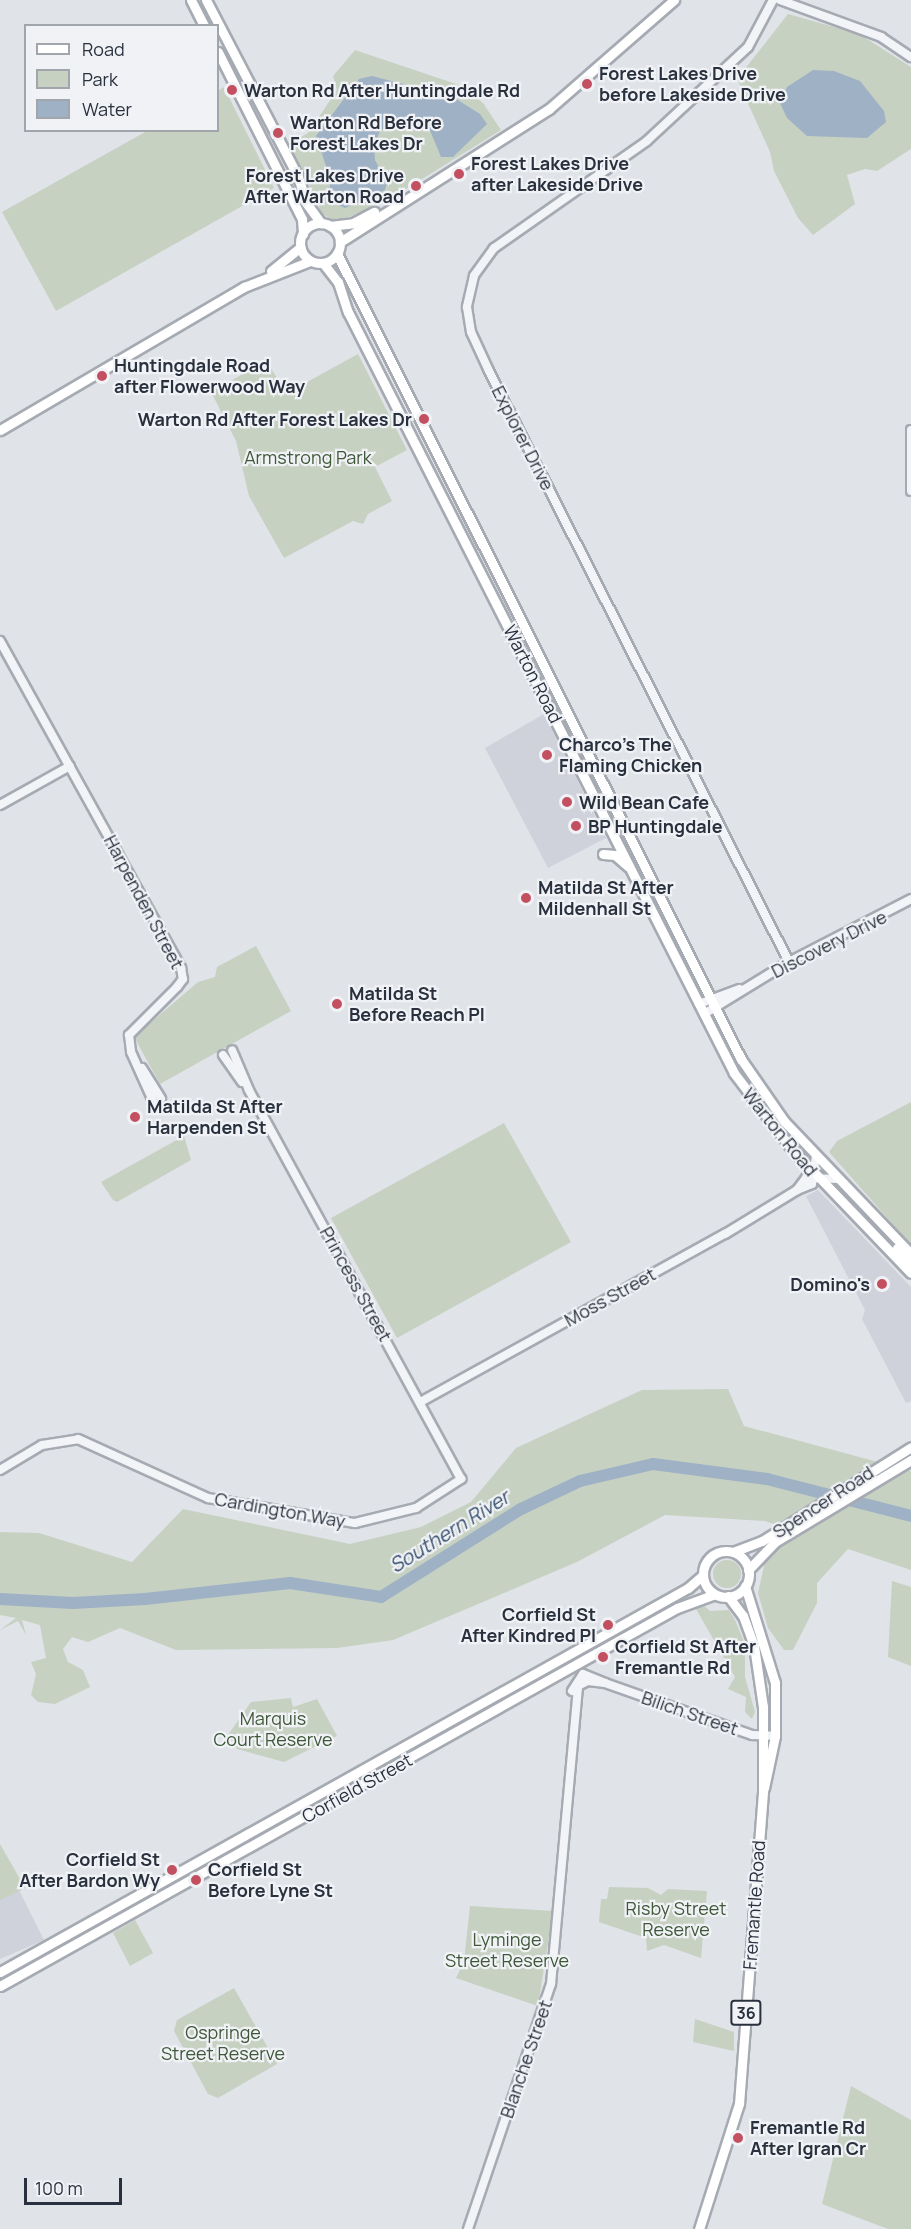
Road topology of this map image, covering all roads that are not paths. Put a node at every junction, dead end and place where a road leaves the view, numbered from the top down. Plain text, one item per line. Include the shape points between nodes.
1 (191, 0) edge
2 (206, 0) edge
3 (666, 0) edge
4 (674, 0) edge
5 (773, 0) edge
6 (780, 0) edge
7 (203, 24) edge
8 (218, 24) edge
9 (219, 25) edge
10 (219, 54) edge
11 (911, 57) edge
12 (326, 224) junction
13 (303, 234) junction
14 (340, 242) junction
15 (301, 247) junction
16 (337, 254) junction
17 (310, 261) junction
18 (323, 263) junction
19 (265, 277) junction
20 (0, 430) edge
21 (911, 430) edge
22 (911, 492) edge
23 (0, 641) edge
24 (568, 716) junction
25 (558, 722) junction
26 (589, 758) junction
27 (579, 763) junction
28 (70, 766) junction
29 (0, 805) edge
30 (603, 854) dead end
31 (633, 871) junction
32 (911, 899) edge
33 (789, 962) junction
34 (746, 988) junction
35 (710, 998) junction
36 (699, 1004) junction
37 (716, 1008) junction
38 (704, 1014) junction
39 (232, 1050) dead end
40 (223, 1055) dead end
41 (249, 1090) junction
42 (157, 1101) dead end
43 (816, 1156) junction
44 (816, 1176) junction
45 (838, 1179) junction
46 (854, 1195) junction
47 (865, 1227) junction
48 (888, 1230) junction
49 (911, 1254) edge
50 (911, 1265) edge
51 (911, 1273) edge
52 (422, 1401) junction
53 (911, 1447) edge
54 (911, 1460) edge
55 (0, 1470) edge
56 (461, 1479) joint
57 (865, 1483) junction
58 (813, 1514) junction
59 (733, 1552) junction
60 (748, 1570) junction
61 (703, 1575) junction
62 (745, 1586) junction
63 (715, 1594) junction
64 (728, 1596) junction
65 (605, 1683) joint
66 (762, 1736) junction
67 (775, 1736) junction
68 (763, 1790) junction
69 (0, 1972) edge
70 (0, 1986) edge
71 (468, 2229) edge
72 (699, 2229) edge

1 - 7 main road
2 - 8 main road
3 - 12 main road via 583,75 510,130 369,215
4 - 14 main road via 549,109
5 - 33 street, Explorer Drive via 748,47 647,141 494,248 474,276 467,307 471,332 489,370
6 - 11 street via 881,37
9 - 12 main road via 298,177 307,204
10 - 13 main road via 302,219
12 - 13 main road
12 - 14 main road
13 - 15 main road
14 - 16 main road
15 - 17 main road
15 - 19 main road
16 - 18 main road
16 - 24 main road, Warton Road
17 - 18 main road
17 - 19 main road
18 - 25 main road, Warton Road via 338,282 348,312
19 - 20 main road
21 - 22 street
23 - 28 street, Harpenden Street
24 - 25 main road
24 - 26 main road, Warton Road
25 - 27 main road, Warton Road
26 - 27 main road
26 - 35 main road, Warton Road
27 - 31 main road, Warton Road
28 - 29 street
28 - 42 street, Harpenden Street via 182,968 183,979 177,987 129,1035 138,1065
30 - 31 main road via 615,855
31 - 36 main road, Warton Road
32 - 33 street, Discovery Drive
33 - 34 street, Discovery Drive
34 - 35 street, Discovery Drive
34 - 37 street, Discovery Drive
35 - 36 street, Discovery Drive
35 - 37 main road, Warton Road
36 - 38 main road, Warton Road
37 - 38 street, Discovery Drive
37 - 43 main road, Warton Road via 760,1090
38 - 44 main road, Warton Road via 746,1092
39 - 41 street, Princess Street
40 - 41 street, Princess Street
41 - 52 street, Princess Street
43 - 44 street
43 - 45 main road, Warton Road
44 - 45 street
44 - 47 main road, Warton Road
44 - 52 street, Moss Street via 806,1178 797,1190 685,1258
45 - 46 main road, Warton Road
46 - 47 main road via 851,1204
46 - 48 main road, Warton Road
47 - 51 main road, Warton Road
48 - 49 main road, Warton Road
48 - 50 main road
52 - 56 street, Princess Street
53 - 57 main road, Spencer Road
54 - 57 main road, Spencer Road
55 - 56 street, Cardington Way via 46,1444 78,1439 208,1498 355,1523 416,1508
57 - 58 main road, Spencer Road
58 - 59 main road, Spencer Road via 762,1542
58 - 60 main road, Spencer Road via 766,1549
59 - 60 main road
59 - 61 main road via 716,1553
60 - 62 main road
61 - 63 main road
61 - 69 main road, Corfield Street via 669,1599
62 - 64 main road
62 - 67 main road, Fremantle Road / 36 via 770,1657
63 - 64 main road
63 - 70 main road, Corfield Street via 677,1608
64 - 66 main road, Fremantle Road / 36 via 743,1616 754,1646
65 - 66 street, Bilich Street
65 - 71 street, Blanche Street via 594,1676 579,1676 573,1684 551,1982
66 - 67 street, Bilich Street
66 - 68 main road, Fremantle Road / 36
67 - 68 main road, Fremantle Road / 36
68 - 72 main road, Fremantle Road / 36 via 739,2104

